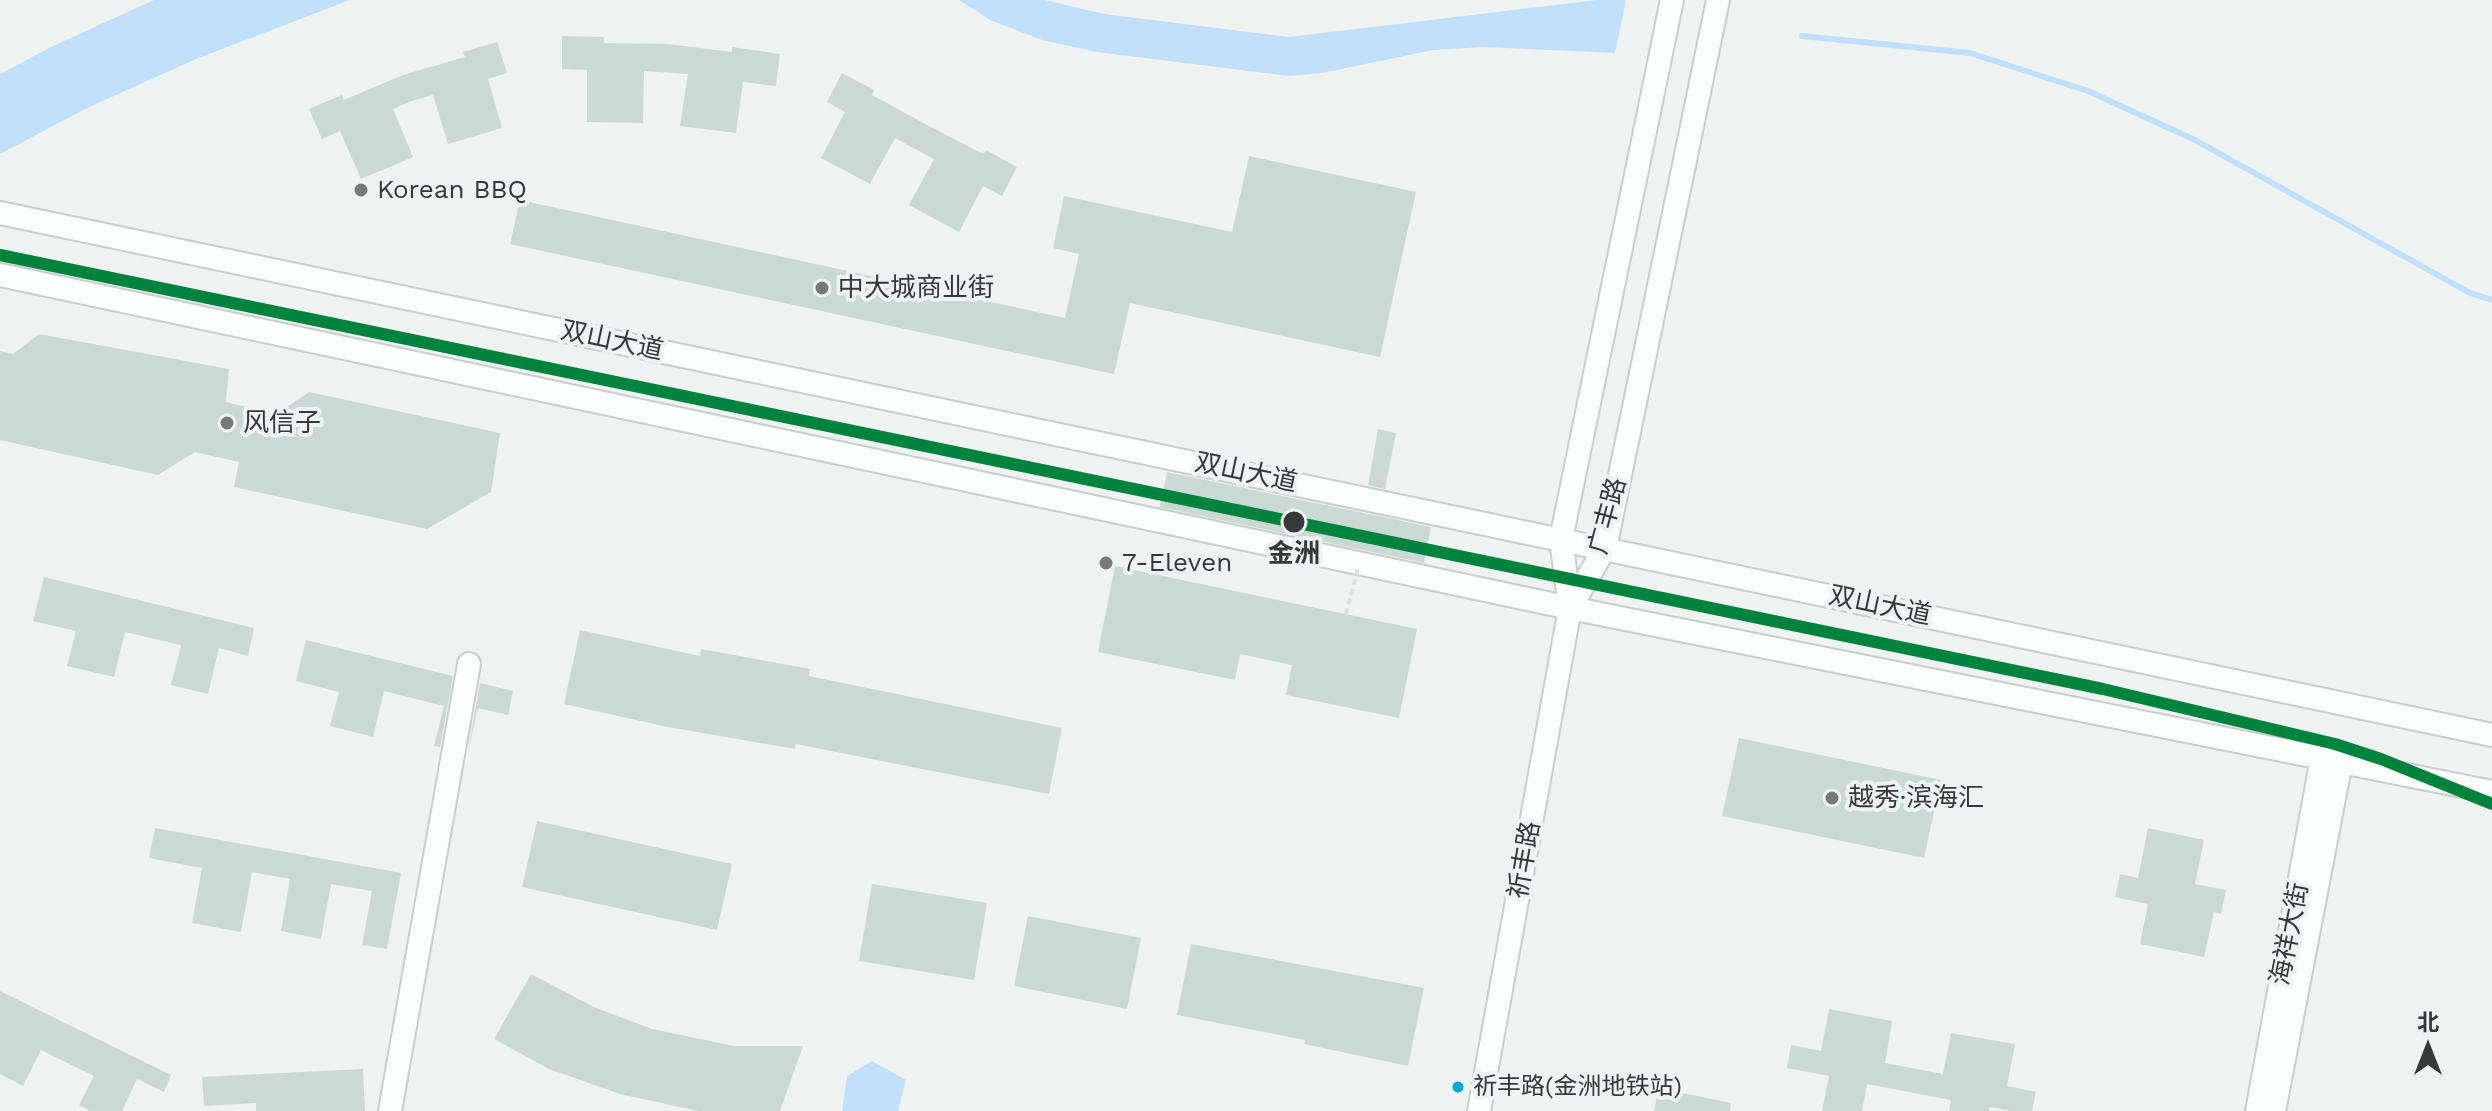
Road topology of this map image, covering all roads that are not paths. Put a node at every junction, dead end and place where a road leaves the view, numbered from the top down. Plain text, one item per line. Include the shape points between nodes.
1 (1672, 0) edge
2 (1718, 0) edge
3 (0, 213) edge
4 (0, 275) edge
5 (1561, 539) junction
6 (1605, 548) junction
7 (1570, 608) junction
8 (469, 664) dead end
9 (2492, 735) edge
10 (2332, 760) junction
11 (2492, 792) edge
12 (390, 1111) edge
13 (1479, 1111) edge
14 (2257, 1111) edge
15 (2274, 1111) edge

1 - 5 street, 广丰路
2 - 6 street, 广丰路
3 - 5 street, 双山大道
4 - 7 street
5 - 6 street, 双山大道
5 - 7 street, 广丰路
6 - 7 street, 广丰路
6 - 9 street, 双山大道
7 - 10 street
7 - 13 street, 祈丰路
8 - 12 street
10 - 11 street
10 - 14 street, 海祥大街
10 - 15 street, 海祥大街

